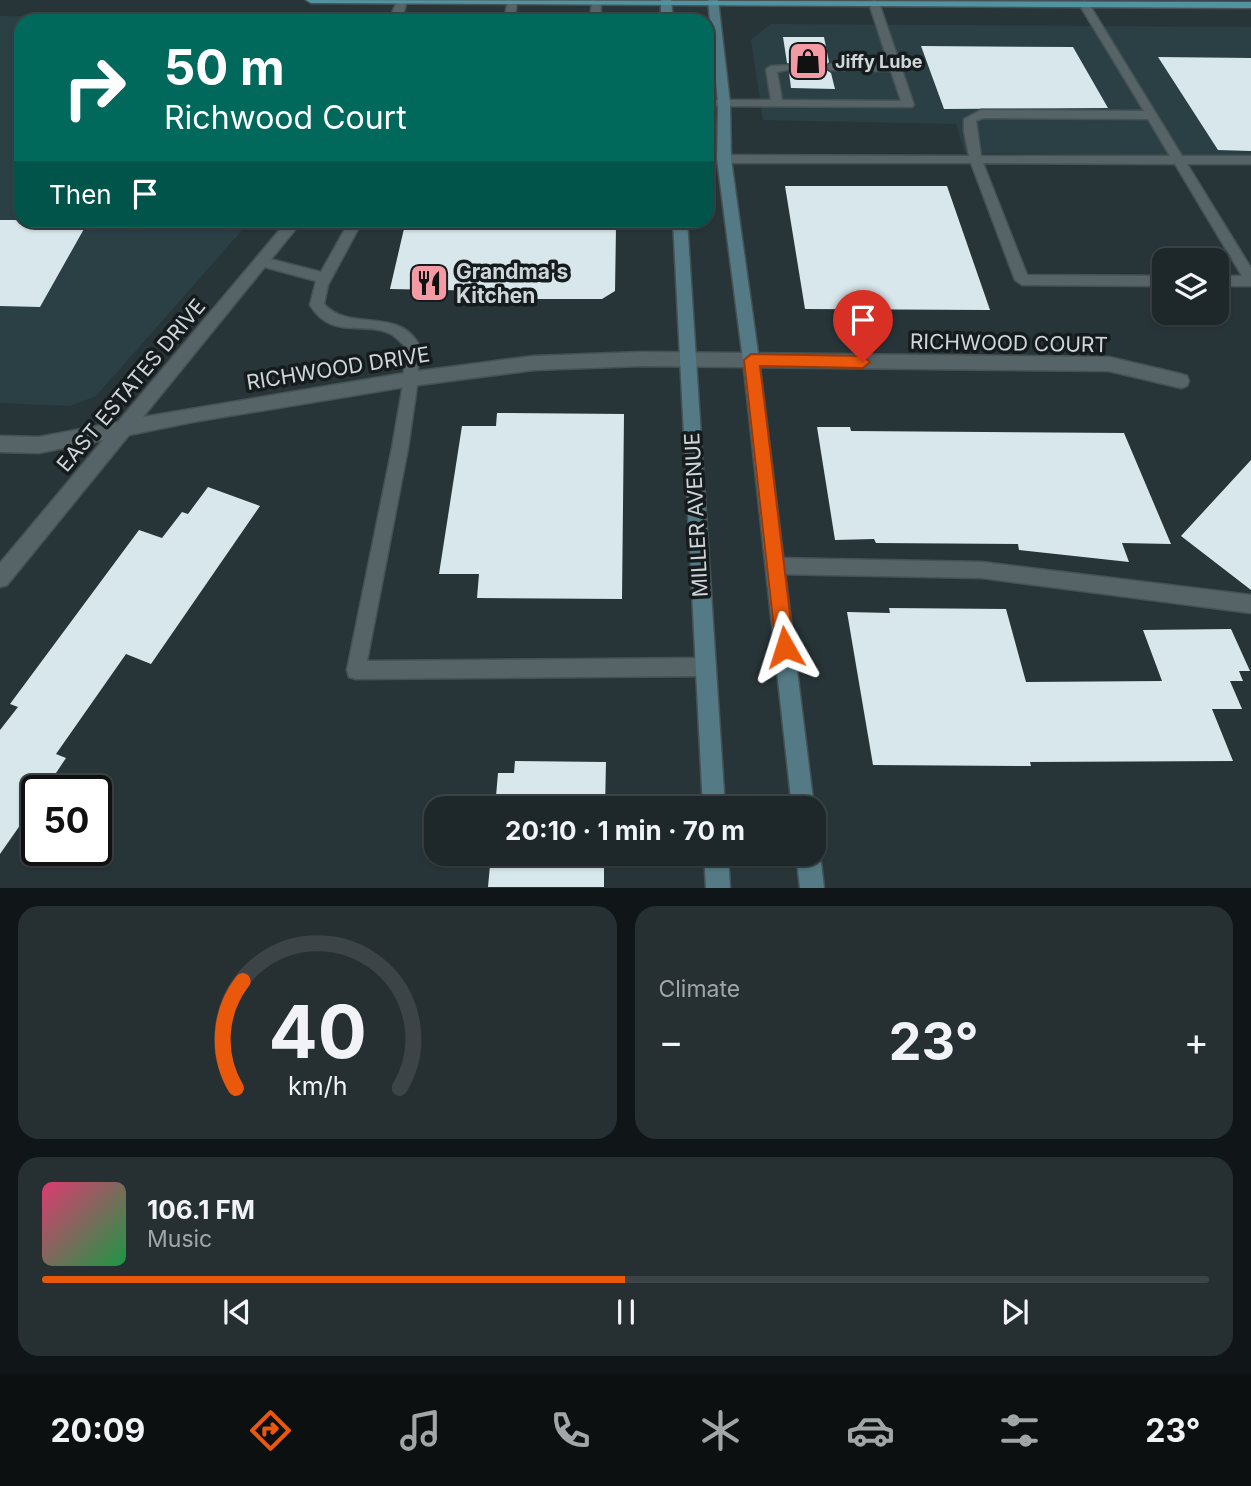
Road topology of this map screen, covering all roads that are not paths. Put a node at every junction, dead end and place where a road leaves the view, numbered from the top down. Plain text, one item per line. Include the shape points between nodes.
1 (311, 0) edge
2 (402, 1) edge
3 (666, 1) edge
4 (713, 1) edge
5 (512, 2) junction
6 (596, 2) junction
7 (1087, 2) edge
8 (874, 3) junction
9 (1251, 5) edge
10 (510, 14) edge
11 (595, 14) edge
12 (788, 67) dead end
13 (830, 67) dead end
14 (896, 68) junction
15 (714, 103) edge
16 (724, 103) junction
17 (777, 103) junction
18 (1153, 115) junction
19 (724, 159) junction
20 (976, 159) junction
21 (1181, 160) junction
22 (1251, 160) edge
23 (290, 228) edge
24 (353, 228) edge
25 (680, 228) edge
26 (262, 262) junction
27 (325, 278) junction
28 (1251, 280) edge
29 (1152, 281) edge
30 (1229, 281) edge
31 (687, 359) junction
32 (751, 360) junction
33 (411, 379) junction
34 (1181, 381) dead end
35 (122, 430) junction
36 (0, 444) edge
37 (776, 566) junction
38 (0, 578) edge
39 (1251, 604) edge
40 (705, 667) junction
41 (713, 796) edge
42 (802, 796) edge
43 (717, 866) edge
44 (809, 866) edge
45 (718, 887) edge
46 (812, 887) edge

1 - 2 main road
2 - 5 main road
3 - 4 main road
3 - 6 main road
4 - 8 main road
4 - 16 main road
5 - 6 main road
5 - 10 lane
6 - 11 lane
7 - 8 main road
7 - 9 main road
7 - 18 lane
8 - 14 lane
12 - 17 lane via 771,69
13 - 14 lane
14 - 17 lane via 908,105
15 - 16 lane
16 - 17 lane
16 - 19 main road
18 - 20 lane via 981,114 970,119 968,126
18 - 21 lane
19 - 20 lane
19 - 32 main road
20 - 21 lane
20 - 29 lane via 1022,280
21 - 22 lane
21 - 28 lane
23 - 26 street, EAST ESTATES DRIVE
24 - 27 lane
25 - 31 main road, MILLER AVENUE
26 - 27 lane
26 - 35 street, EAST ESTATES DRIVE
27 - 33 lane via 317,305 324,315 395,330 411,343
28 - 30 lane
31 - 32 street, RICHWOOD DRIVE
31 - 33 street, RICHWOOD DRIVE via 534,362
31 - 40 main road, MILLER AVENUE
32 - 34 street, RICHWOOD COURT via 1109,364
32 - 37 main road
33 - 35 street, RICHWOOD DRIVE
33 - 40 lane via 356,670
35 - 36 street, RICHWOOD DRIVE via 39,444
35 - 38 street, EAST ESTATES DRIVE
37 - 39 lane via 982,570
37 - 42 main road
40 - 41 main road, MILLER AVENUE
43 - 45 main road
44 - 46 main road

